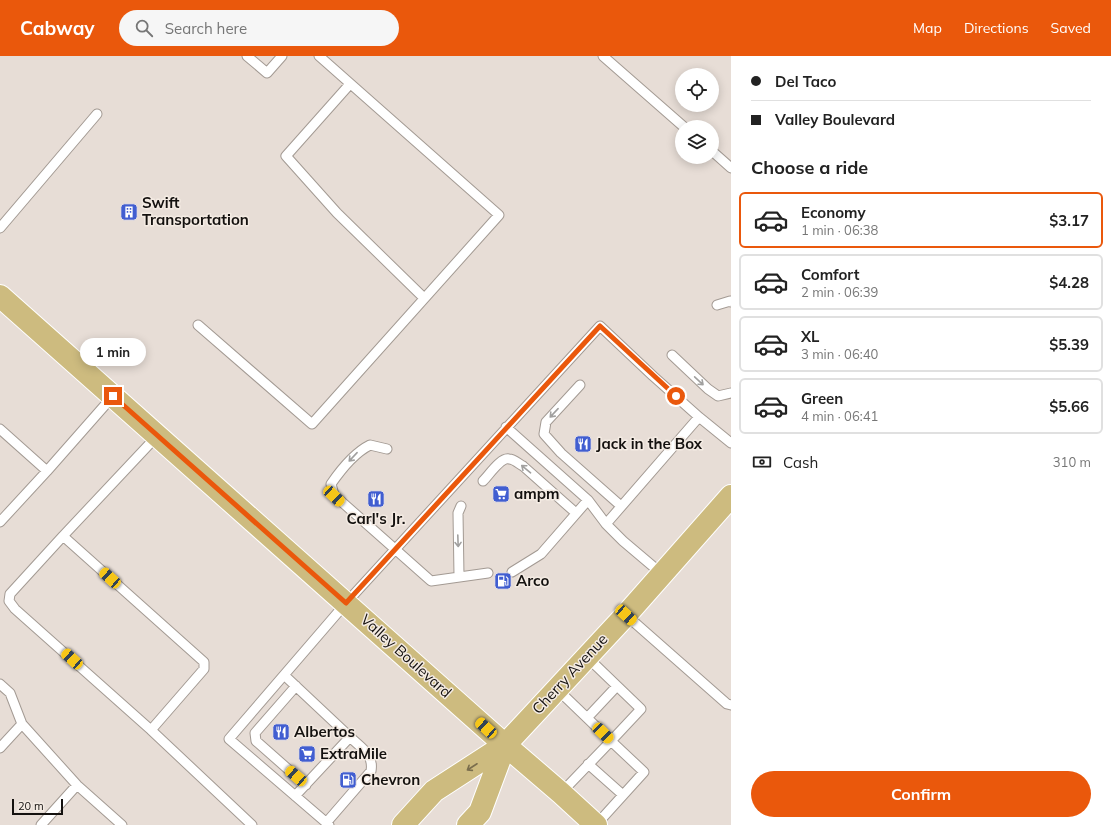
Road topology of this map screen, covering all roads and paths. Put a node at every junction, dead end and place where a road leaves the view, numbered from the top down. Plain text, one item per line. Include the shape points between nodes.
1 (247, 56) edge
2 (282, 56) edge
3 (319, 56) edge
4 (603, 56) edge
5 (350, 84) junction
6 (97, 114) dead end
7 (676, 120) edge
8 (719, 157) edge
9 (731, 168) edge
10 (0, 228) edge
11 (0, 296) edge
12 (424, 298) junction
13 (731, 302) edge
14 (717, 305) dead end
15 (198, 325) dead end
16 (672, 355) dead end
17 (580, 385) dead end
18 (731, 393) edge
19 (113, 396) junction
20 (699, 417) junction
21 (506, 427) junction
22 (0, 429) edge
23 (158, 436) junction
24 (731, 443) edge
25 (387, 449) dead end
26 (47, 471) junction
27 (483, 481) dead end
28 (731, 496) edge
29 (588, 500) junction
30 (461, 506) dead end
31 (621, 506) junction
32 (576, 513) junction
33 (0, 522) edge
34 (606, 524) junction
35 (63, 536) junction
36 (394, 549) junction
37 (512, 572) dead end
38 (488, 573) dead end
39 (662, 574) junction
40 (459, 576) junction
41 (346, 603) junction
42 (626, 615) junction
43 (587, 657) junction
44 (284, 675) junction
45 (0, 684) edge
46 (296, 686) junction
47 (617, 686) junction
48 (557, 689) junction
49 (731, 705) edge
50 (587, 718) junction
51 (22, 724) junction
52 (151, 730) junction
53 (350, 738) junction
54 (611, 741) junction
55 (505, 745) junction
56 (0, 748) edge
57 (588, 764) junction
58 (77, 785) junction
59 (306, 785) junction
60 (561, 793) junction
61 (623, 795) junction
62 (295, 796) junction
63 (327, 824) edge
64 (41, 825) edge
65 (122, 825) edge
66 (252, 825) edge
67 (403, 825) edge
68 (468, 825) edge
69 (596, 825) edge

1 - 2 lane via 267,73
3 - 5 lane
4 - 7 lane
5 - 12 lane via 286,156 337,214
5 - 12 lane via 499,215
6 - 10 lane
8 - 9 lane
11 - 19 main road, Valley Boulevard
12 - 15 lane via 312,424
13 - 14 lane
16 -> 18 lane via 718,396
17 -> 31 lane via 546,422 544,434 561,453
19 - 23 main road, Valley Boulevard
19 - 26 lane
20 - 21 lane via 600,326
20 - 24 lane
20 - 31 lane
21 - 29 lane
21 - 36 lane
22 - 26 lane
23 - 35 lane
23 - 41 main road, Valley Boulevard
25 -> 36 lane via 370,445 360,450 331,484 334,496
26 - 33 lane
32 -> 27 lane via 523,466 508,458 502,460
28 - 39 main road, Cherry Avenue
29 - 32 lane
29 - 34 lane
30 -> 40 lane via 458,513
31 - 34 lane
32 - 37 lane via 541,554
34 - 39 lane
35 - 52 lane via 204,662 204,669
35 - 52 lane via 10,594 9,601
36 - 40 lane via 431,581
36 - 41 lane
38 - 40 lane
39 - 42 main road, Cherry Avenue
41 - 44 lane
41 - 55 main road, Valley Boulevard
42 - 43 main road, Cherry Avenue
42 - 49 lane
43 - 47 lane
43 - 48 main road, Cherry Avenue
44 - 46 lane
44 - 62 lane via 229,739
45 - 51 lane via 10,693
46 - 53 lane
46 - 59 lane via 255,733 256,741
47 - 50 lane
47 - 54 lane via 641,709
48 - 50 lane
48 - 55 main road, Cherry Avenue
50 - 54 lane
51 - 56 lane
51 - 58 lane
52 - 66 lane
53 - 59 lane
53 - 63 lane via 369,755 371,771
54 - 57 lane
54 - 61 lane via 644,772
55 - 60 main road, Valley Boulevard
55 -> 67 main road, Cherry Avenue via 434,791
55 - 68 main road, Cherry Avenue via 480,812
57 - 60 lane
57 - 61 lane
58 - 64 lane
58 - 65 lane
59 - 62 lane
60 - 69 main road, Valley Boulevard
61 - 69 lane
62 - 63 lane

